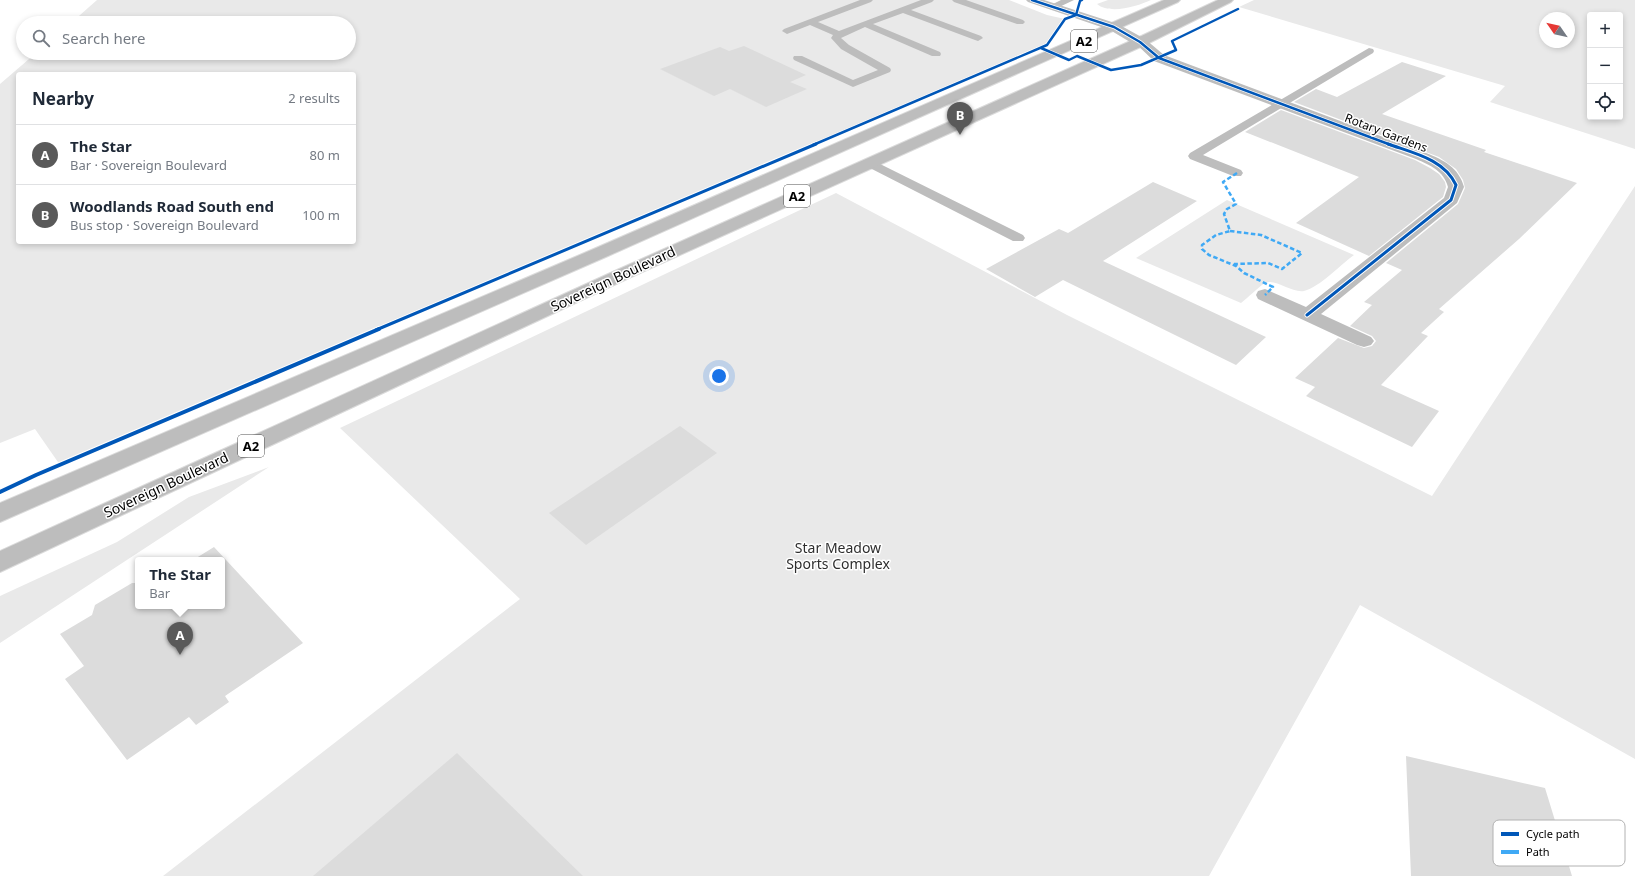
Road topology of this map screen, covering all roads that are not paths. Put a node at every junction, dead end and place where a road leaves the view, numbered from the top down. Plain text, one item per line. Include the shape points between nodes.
1 (868, 0) edge
2 (928, 0) edge
3 (957, 0) edge
4 (1032, 0) edge
5 (1069, 0) edge
6 (1174, 0) edge
7 (1228, 0) edge
8 (1052, 7) junction
9 (903, 10) junction
10 (810, 22) junction
11 (1020, 22) dead end
12 (865, 24) junction
13 (1114, 27) junction
14 (786, 31) dead end
15 (839, 34) junction
16 (978, 38) dead end
17 (1140, 42) junction
18 (1370, 50) dead end
19 (936, 54) dead end
20 (798, 58) dead end
21 (1280, 104) junction
22 (870, 163) junction
23 (1237, 172) dead end
24 (1018, 238) dead end
25 (1264, 296) dead end
26 (1307, 315) junction
27 (1364, 341) dead end
28 (0, 513) edge
29 (0, 562) edge

1 - 10 lane
2 - 9 lane
3 - 11 lane
4 - 8 street
5 - 8 lane
6 - 13 main road, Sovereign Boulevard / A2
7 - 17 main road, Sovereign Boulevard / A2
8 - 13 street
9 - 12 lane
9 - 16 lane
10 - 14 lane
10 - 15 lane
12 - 15 lane
12 - 19 lane
13 - 17 street
13 - 28 main road, Sovereign Boulevard / A2
15 - 20 lane via 836,38 845,47 886,70 853,84
17 - 21 main road, Rotary Gardens via 1159,58
17 - 22 main road, Sovereign Boulevard / A2
18 - 21 lane
21 - 23 lane via 1194,156
21 - 26 main road, Rotary Gardens via 1433,162 1450,173 1456,185 1451,200
22 - 24 lane
22 - 29 main road, Sovereign Boulevard / A2 via 623,274
25 - 26 main road
26 - 27 main road

